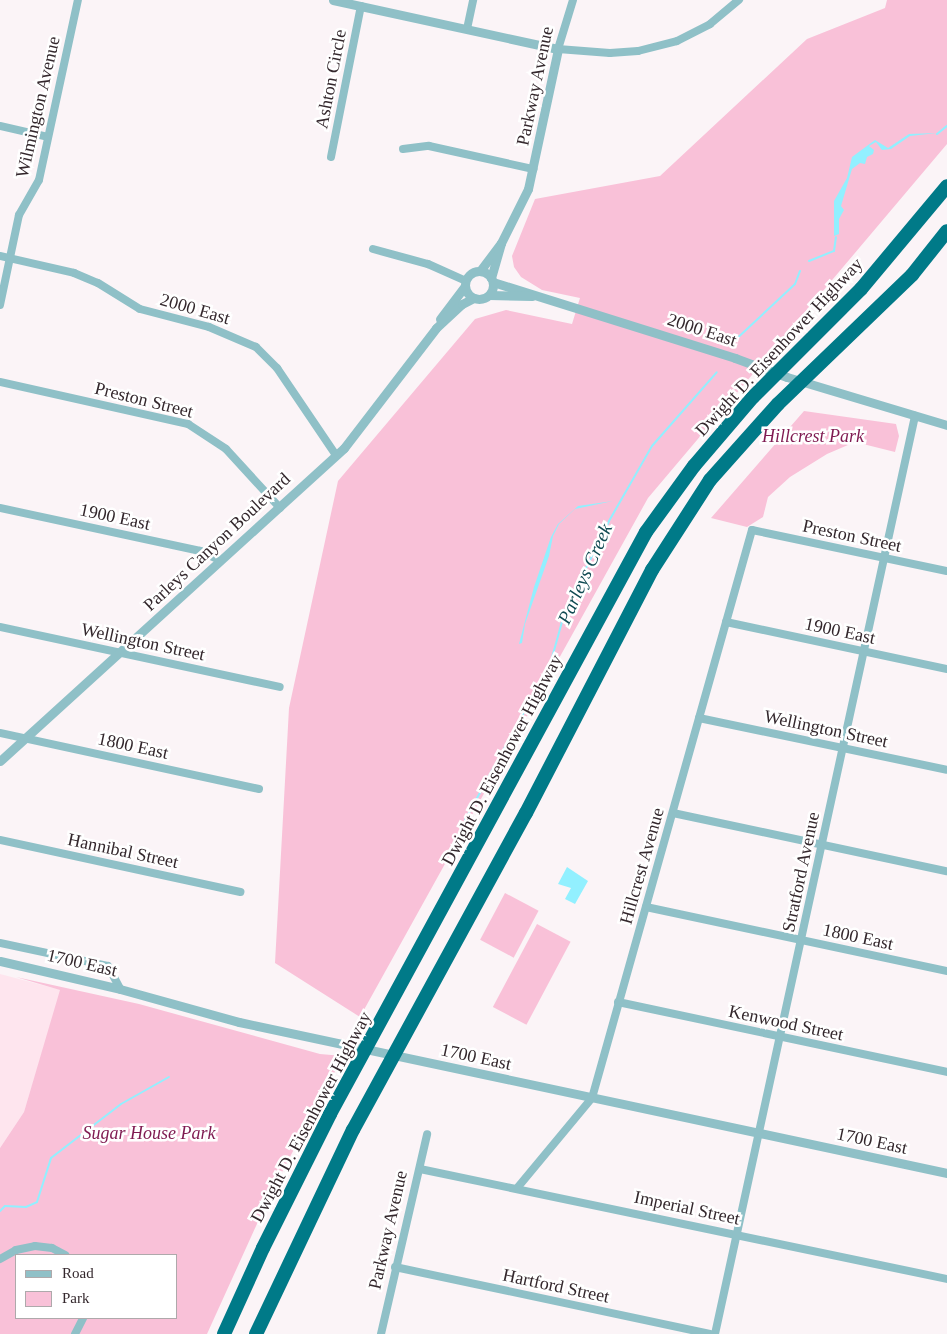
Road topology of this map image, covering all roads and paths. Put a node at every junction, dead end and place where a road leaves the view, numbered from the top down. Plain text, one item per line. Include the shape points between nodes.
1 (78, 0) edge
2 (333, 0) edge
3 (473, 0) edge
4 (573, 0) edge
5 (739, 0) edge
6 (361, 6) junction
7 (467, 29) junction
8 (558, 49) junction
9 (0, 126) edge
10 (48, 137) junction
11 (403, 149) dead end
12 (331, 157) dead end
13 (533, 169) junction
14 (947, 186) edge
15 (947, 231) edge
16 (501, 243) junction
17 (373, 249) dead end
18 (0, 256) edge
19 (10, 258) junction
20 (480, 270) junction
21 (492, 280) junction
22 (465, 283) junction
23 (489, 295) junction
24 (532, 296) junction
25 (474, 298) junction
26 (0, 304) edge
27 (436, 328) junction
28 (0, 382) edge
29 (915, 416) junction
30 (947, 425) edge
31 (336, 455) junction
32 (0, 508) edge
33 (280, 508) junction
34 (752, 530) joint
35 (883, 558) junction
36 (221, 561) junction
37 (947, 571) edge
38 (726, 622) junction
39 (0, 626) edge
40 (863, 651) junction
41 (120, 652) junction
42 (947, 669) edge
43 (280, 687) dead end
44 (699, 718) junction
45 (0, 733) edge
46 (25, 738) junction
47 (843, 748) junction
48 (0, 761) edge
49 (947, 770) edge
50 (259, 789) dead end
51 (673, 813) junction
52 (0, 840) edge
53 (822, 844) junction
54 (947, 871) edge
55 (240, 892) dead end
56 (646, 907) junction
57 (801, 940) junction
58 (0, 943) edge
59 (0, 961) edge
60 (947, 971) edge
61 (120, 988) junction
62 (618, 1002) junction
63 (780, 1037) junction
64 (947, 1072) edge
65 (592, 1098) junction
66 (759, 1133) junction
67 (427, 1134) dead end
68 (420, 1169) junction
69 (947, 1173) edge
70 (518, 1187) junction
71 (737, 1234) junction
72 (64, 1254) edge
73 (0, 1259) edge
74 (395, 1267) junction
75 (947, 1279) edge
76 (83, 1320) edge
77 (75, 1334) edge
78 (224, 1334) edge
79 (256, 1334) edge
80 (381, 1334) edge
81 (710, 1334) edge
82 (715, 1334) edge

1 - 10 street, Wilmington Avenue
2 - 6 street
3 - 7 street
4 - 8 street, Parkway Avenue
5 - 8 street via 697,32 664,45 617,53
6 - 7 street
6 - 12 street, Ashton Circle
7 - 8 street
8 - 13 street, Parkway Avenue
9 - 10 street
10 - 19 street, Wilmington Avenue via 37,184 20,212
11 - 13 street via 429,146
13 - 16 street, Parkway Avenue
14 - 78 highway, Dwight D. Eisenhower Highway via 861,289 753,397 646,532 330,1114 262,1248
15 - 79 highway via 912,275 778,404 710,480 652,570 526,813 353,1130
16 - 20 street
16 - 21 street
17 - 22 street via 428,264
18 - 19 street, 2000 East
19 - 26 street, Wilmington Avenue
19 - 31 street, 2000 East via 74,273 145,311 208,327 256,347 277,368
20 - 21 street
20 - 22 street via 471,273
21 - 23 street
21 - 24 street, 2000 East
22 - 25 street
22 - 27 street, Parleys Canyon Boulevard
23 - 24 street, 2000 East
23 - 25 street
24 - 29 street, 2000 East
25 - 27 street, Parleys Canyon Boulevard via 462,304
27 - 31 street, Parleys Canyon Boulevard via 357,433
28 - 33 street, Preston Street via 188,424 226,449
29 - 30 street, 2000 East
29 - 35 street, Stratford Avenue
31 - 33 street, Parleys Canyon Boulevard
32 - 36 street, 1900 East via 200,551
33 - 36 street, Parleys Canyon Boulevard
34 - 35 street, Preston Street
34 - 38 street, Hillcrest Avenue
35 - 37 street, Preston Street
35 - 40 street, Stratford Avenue
36 - 41 street, Parleys Canyon Boulevard
38 - 40 street, 1900 East
38 - 44 street, Hillcrest Avenue
39 - 41 street, Wellington Street
40 - 42 street, 1900 East
40 - 47 street, Stratford Avenue
41 - 43 street, Wellington Street
41 - 46 street, Parleys Canyon Boulevard
44 - 47 street, Wellington Street
44 - 51 street, Hillcrest Avenue
45 - 46 street, 1800 East
46 - 48 street, Parleys Canyon Boulevard
46 - 50 street, 1800 East
47 - 49 street, Wellington Street
47 - 53 street, Stratford Avenue
51 - 53 street
51 - 56 street, Hillcrest Avenue
52 - 55 street, Hannibal Street
53 - 54 street
53 - 57 street, Stratford Avenue
56 - 57 street, 1800 East
56 - 62 street, Hillcrest Avenue
57 - 60 street, 1800 East
57 - 63 street, Stratford Avenue
58 - 61 street via 108,966
59 - 61 street, 1700 East
61 - 65 street, 1700 East via 239,1022
62 - 63 street, Kenwood Street
62 - 65 street, Hillcrest Avenue
63 - 64 street, Kenwood Street
63 - 66 street, Stratford Avenue
65 - 66 street, 1700 East
65 - 70 street, Hillcrest Avenue
66 - 69 street, 1700 East
66 - 71 street, Stratford Avenue
67 - 68 street, Parkway Avenue
68 - 70 street, Imperial Street
68 - 74 street, Parkway Avenue via 414,1179
70 - 71 street, Imperial Street
71 - 75 street, Imperial Street
71 - 82 street, Stratford Avenue
72 - 73 street via 36,1246 16,1250
74 - 80 street, Parkway Avenue
74 - 81 street, Hartford Street
76 - 77 street

